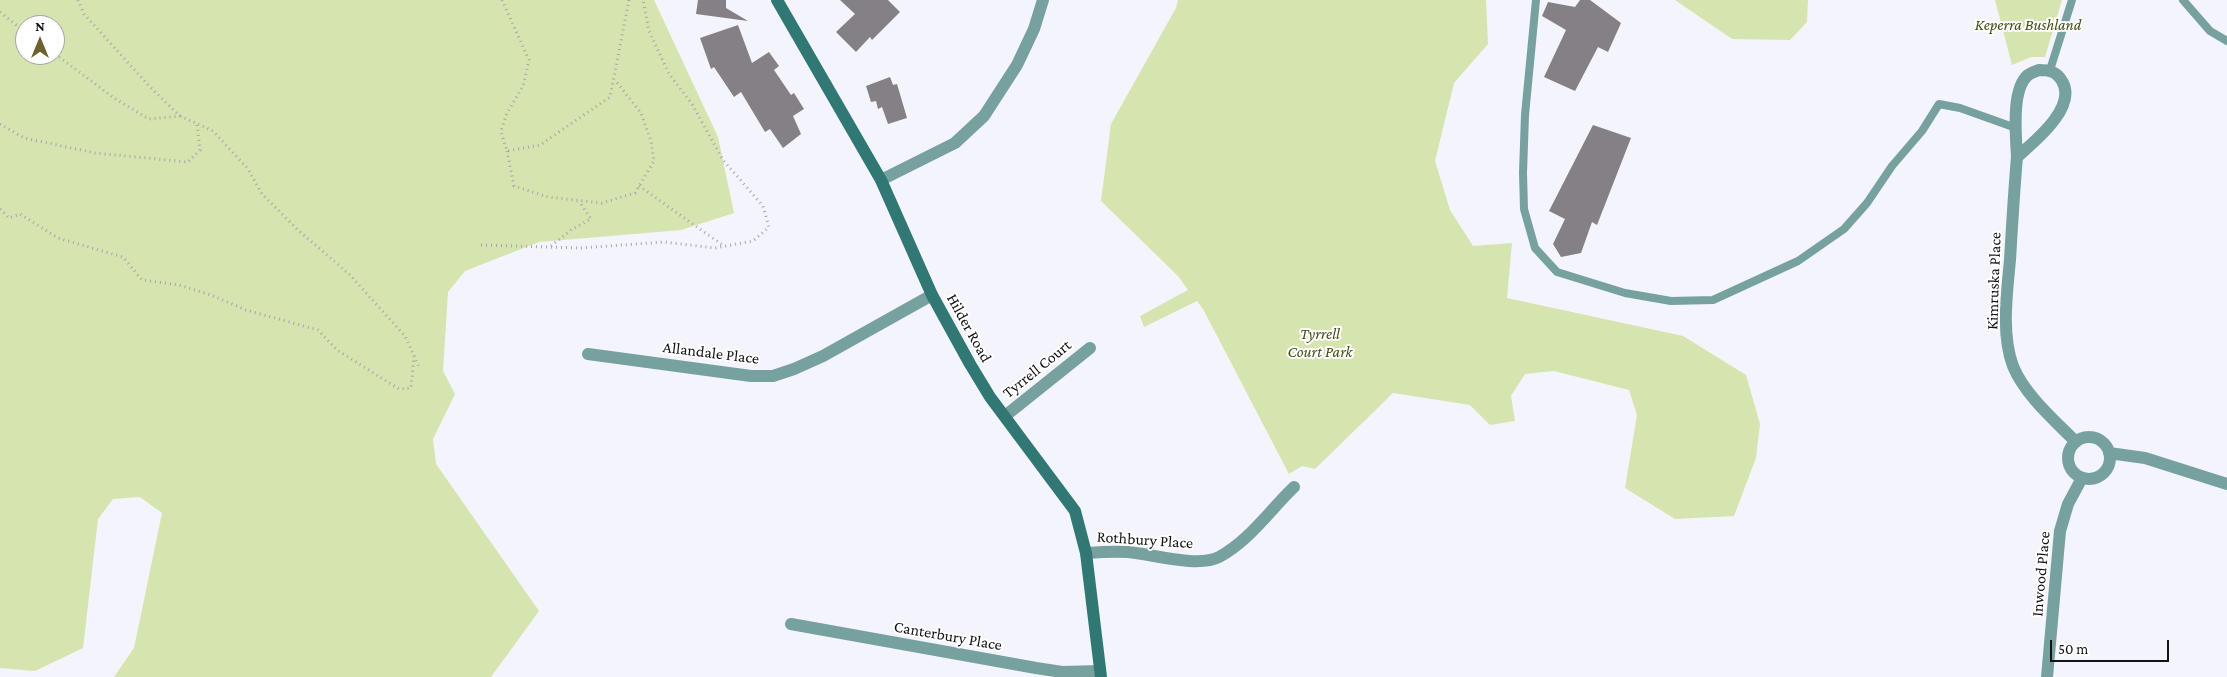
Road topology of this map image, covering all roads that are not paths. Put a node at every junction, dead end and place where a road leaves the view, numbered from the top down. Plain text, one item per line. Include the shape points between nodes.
1 (777, 0) edge
2 (1043, 0) edge
3 (1536, 0) edge
4 (2072, 0) edge
5 (2183, 0) edge
6 (2227, 41) edge
7 (2050, 70) junction
8 (2016, 128) junction
9 (2017, 157) junction
10 (881, 180) junction
11 (932, 295) junction
12 (1090, 348) dead end
13 (588, 354) dead end
14 (1005, 416) junction
15 (2076, 442) junction
16 (2110, 453) junction
17 (2082, 478) junction
18 (2227, 484) edge
19 (1294, 487) dead end
20 (1086, 553) junction
21 (791, 624) dead end
22 (1100, 674) edge
23 (2047, 677) edge

1 - 10 street, Hilder Road
2 - 10 street via 1017,65 984,116 955,143
3 - 8 lane via 1523,173 1524,208 1535,248 1557,272 1625,293 1672,301 1713,300 1798,261 1844,228 1867,203 1892,166 1922,132 1939,104
4 - 7 lane
5 - 6 lane via 2210,31
7 - 8 street, Kimruska Place via 2028,75 2020,85
7 - 9 street via 2064,83 2063,106 2045,132
8 - 9 street, Kimruska Place
9 - 15 street, Kimruska Place via 2007,297 2009,350 2013,366 2034,398
10 - 11 street, Hilder Road
11 - 13 street, Allandale Place via 823,356 773,376 733,374
11 - 14 street, Hilder Road via 970,364
12 - 14 street, Tyrrell Court
14 - 20 street, Hilder Road via 1076,511
15 - 16 street via 2096,439 2105,444
15 - 17 street via 2070,451 2069,461 2073,471
16 - 17 street via 2109,464 2103,474 2093,479
16 - 18 street via 2145,458
17 - 23 street, Inwood Place via 2068,504 2060,531
19 - 20 street, Rothbury Place via 1250,533 1217,558 1178,560 1129,552
20 - 22 street, Hilder Road
21 - 22 street, Canterbury Place via 1036,668

